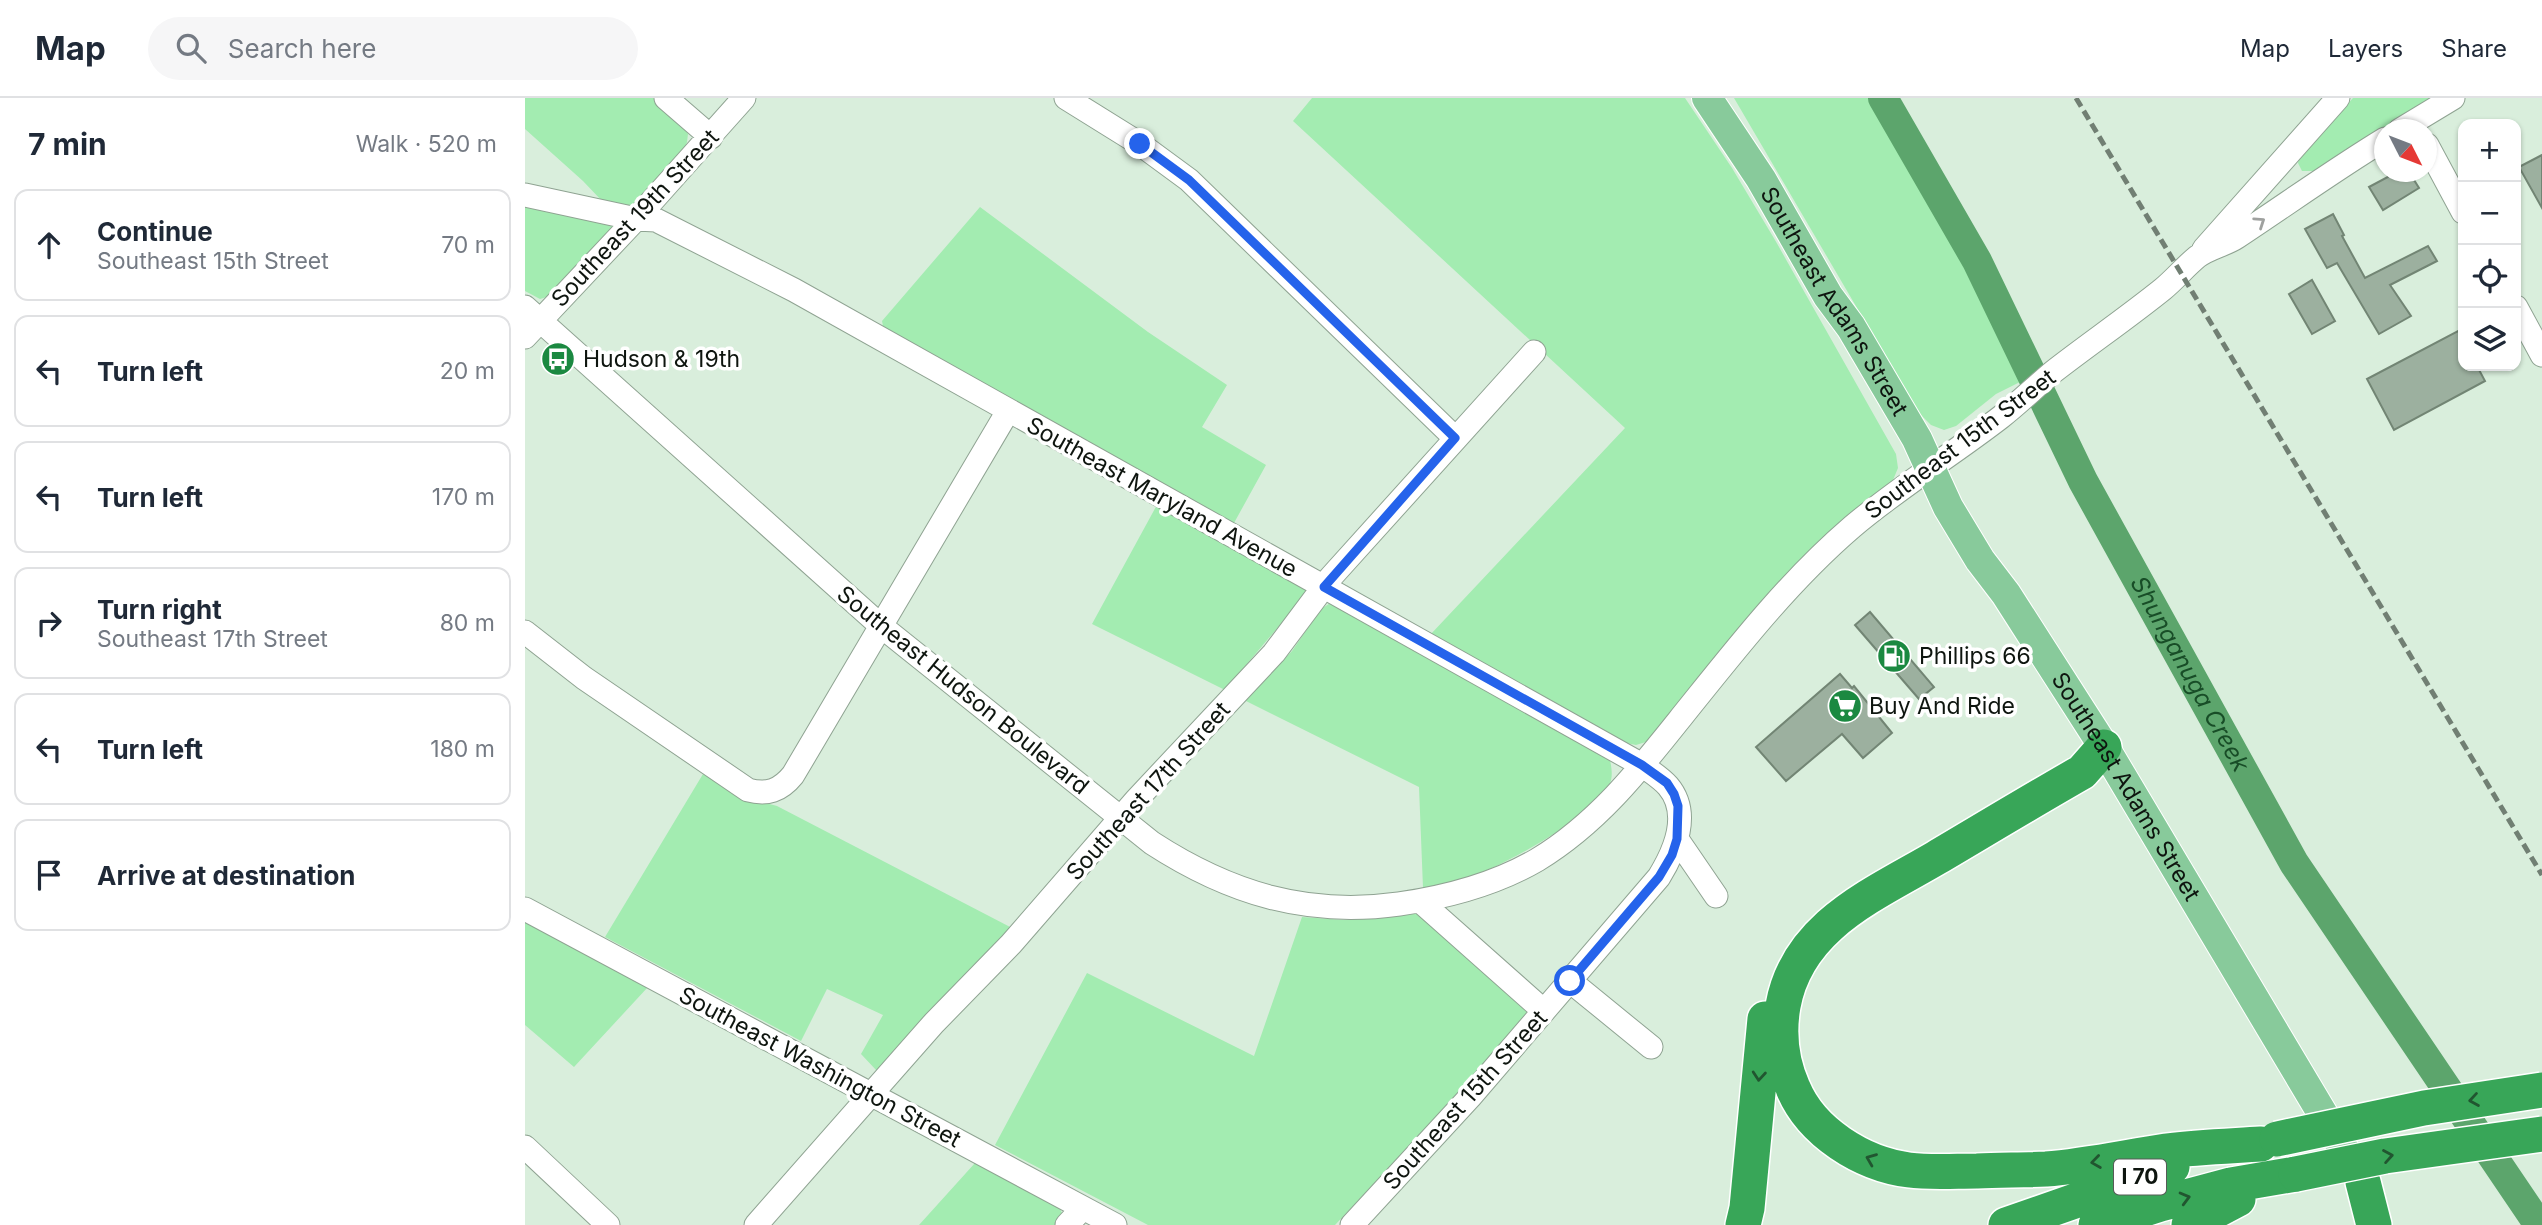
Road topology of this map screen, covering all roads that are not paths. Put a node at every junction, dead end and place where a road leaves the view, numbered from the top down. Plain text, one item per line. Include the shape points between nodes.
1 (666, 98) edge
2 (744, 98) edge
3 (1066, 98) edge
4 (1707, 98) edge
5 (2338, 98) edge
6 (2453, 98) edge
7 (2422, 119) edge
8 (711, 136) junction
9 (2374, 146) edge
10 (2437, 164) edge
11 (2275, 169) junction
12 (2325, 176) junction
13 (525, 195) edge
14 (2458, 203) edge
15 (636, 219) junction
16 (2200, 254) junction
17 (2517, 308) edge
18 (530, 321) edge
19 (1534, 352) dead end
20 (2542, 355) edge
21 (1008, 411) junction
22 (1455, 438) junction
23 (1931, 468) junction
24 (1324, 587) junction
25 (881, 626) junction
26 (525, 632) edge
27 (2103, 747) junction
28 (1642, 765) junction
29 (1120, 818) junction
30 (1677, 839) junction
31 (1716, 896) dead end
32 (1420, 901) junction
33 (525, 909) edge
34 (1570, 981) junction
35 (1544, 1011) junction
36 (1651, 1047) dead end
37 (2542, 1090) edge
38 (871, 1094) junction
39 (2542, 1134) edge
40 (2269, 1142) junction
41 (525, 1147) edge
42 (2283, 1177) junction
43 (2363, 1182) junction
44 (1083, 1208) junction
45 (608, 1225) edge
46 (756, 1225) edge
47 (1067, 1225) edge
48 (1115, 1225) edge
49 (1352, 1225) edge
50 (1743, 1225) edge
51 (2006, 1225) edge
52 (2096, 1225) edge
53 (2189, 1225) edge
54 (2374, 1225) edge
55 (2389, 1225) edge

1 - 8 street
2 - 8 street, Southeast 19th Street
3 - 22 street via 1189,180
4 - 23 main road, Southeast Adams Street via 1851,327
5 - 11 street
6 - 7 street
8 - 15 street, Southeast 19th Street
9 - 12 street, Southeast 15th Street
10 - 14 street
11 - 12 street via 2306,181
11 - 16 street
16 -> 12 street, Southeast 15th Street via 2226,244
13 - 15 street, Southeast Maryland Avenue
15 - 18 street, Southeast 19th Street
15 - 21 street, Southeast Maryland Avenue via 656,220 794,290
16 - 23 street, Southeast 15th Street via 2164,288
17 - 20 street
18 - 25 street, Southeast Hudson Boulevard
19 - 22 street, Southeast 17th Street
21 - 24 street, Southeast Maryland Avenue
21 - 25 street
22 - 24 street, Southeast 17th Street
23 - 27 main road, Southeast Adams Street via 1980,560
23 - 28 street, Southeast 15th Street via 1858,522 1811,565
24 - 28 street, Southeast Maryland Avenue
24 - 29 street, Southeast 17th Street via 1274,653
25 - 26 street via 793,775 768,793 748,790
25 - 29 street, Southeast Hudson Boulevard
40 -> 27 highway via 2048,1169 1908,1170 1866,1158 1828,1134 1795,1095 1786,1073 1780,1024 1794,967 1816,937 1870,897 2082,772
27 - 43 main road, Southeast Adams Street
27 -> 50 highway via 2072,757 1833,902 1800,933 1770,992
28 - 30 street, Southeast Maryland Avenue via 1674,794
28 - 32 street, Southeast Hudson Boulevard via 1593,818 1536,860 1472,890
29 - 32 street, Southeast Hudson Boulevard via 1182,863 1269,897 1351,909
29 - 38 street, Southeast 17th Street
30 - 31 street
30 - 34 street, Southeast 15th Street via 1659,877
32 - 35 street
33 - 38 street, Southeast Washington Street
34 - 35 street, Southeast 15th Street
34 - 36 street
35 - 49 street, Southeast 15th Street
37 -> 40 highway, I 70, bridge via 2424,1108
38 - 44 street, Southeast Washington Street
38 - 46 street, Southeast 17th Street
42 -> 39 highway, I 70, bridge via 2385,1156
40 - 51 highway, I 70 via 2162,1170
41 - 45 street
52 -> 42 highway, I 70 via 2231,1185
42 - 53 highway
43 - 54 highway
43 - 55 main road, Southeast Adams Street
44 - 47 street
44 - 48 street, Southeast Washington Street

